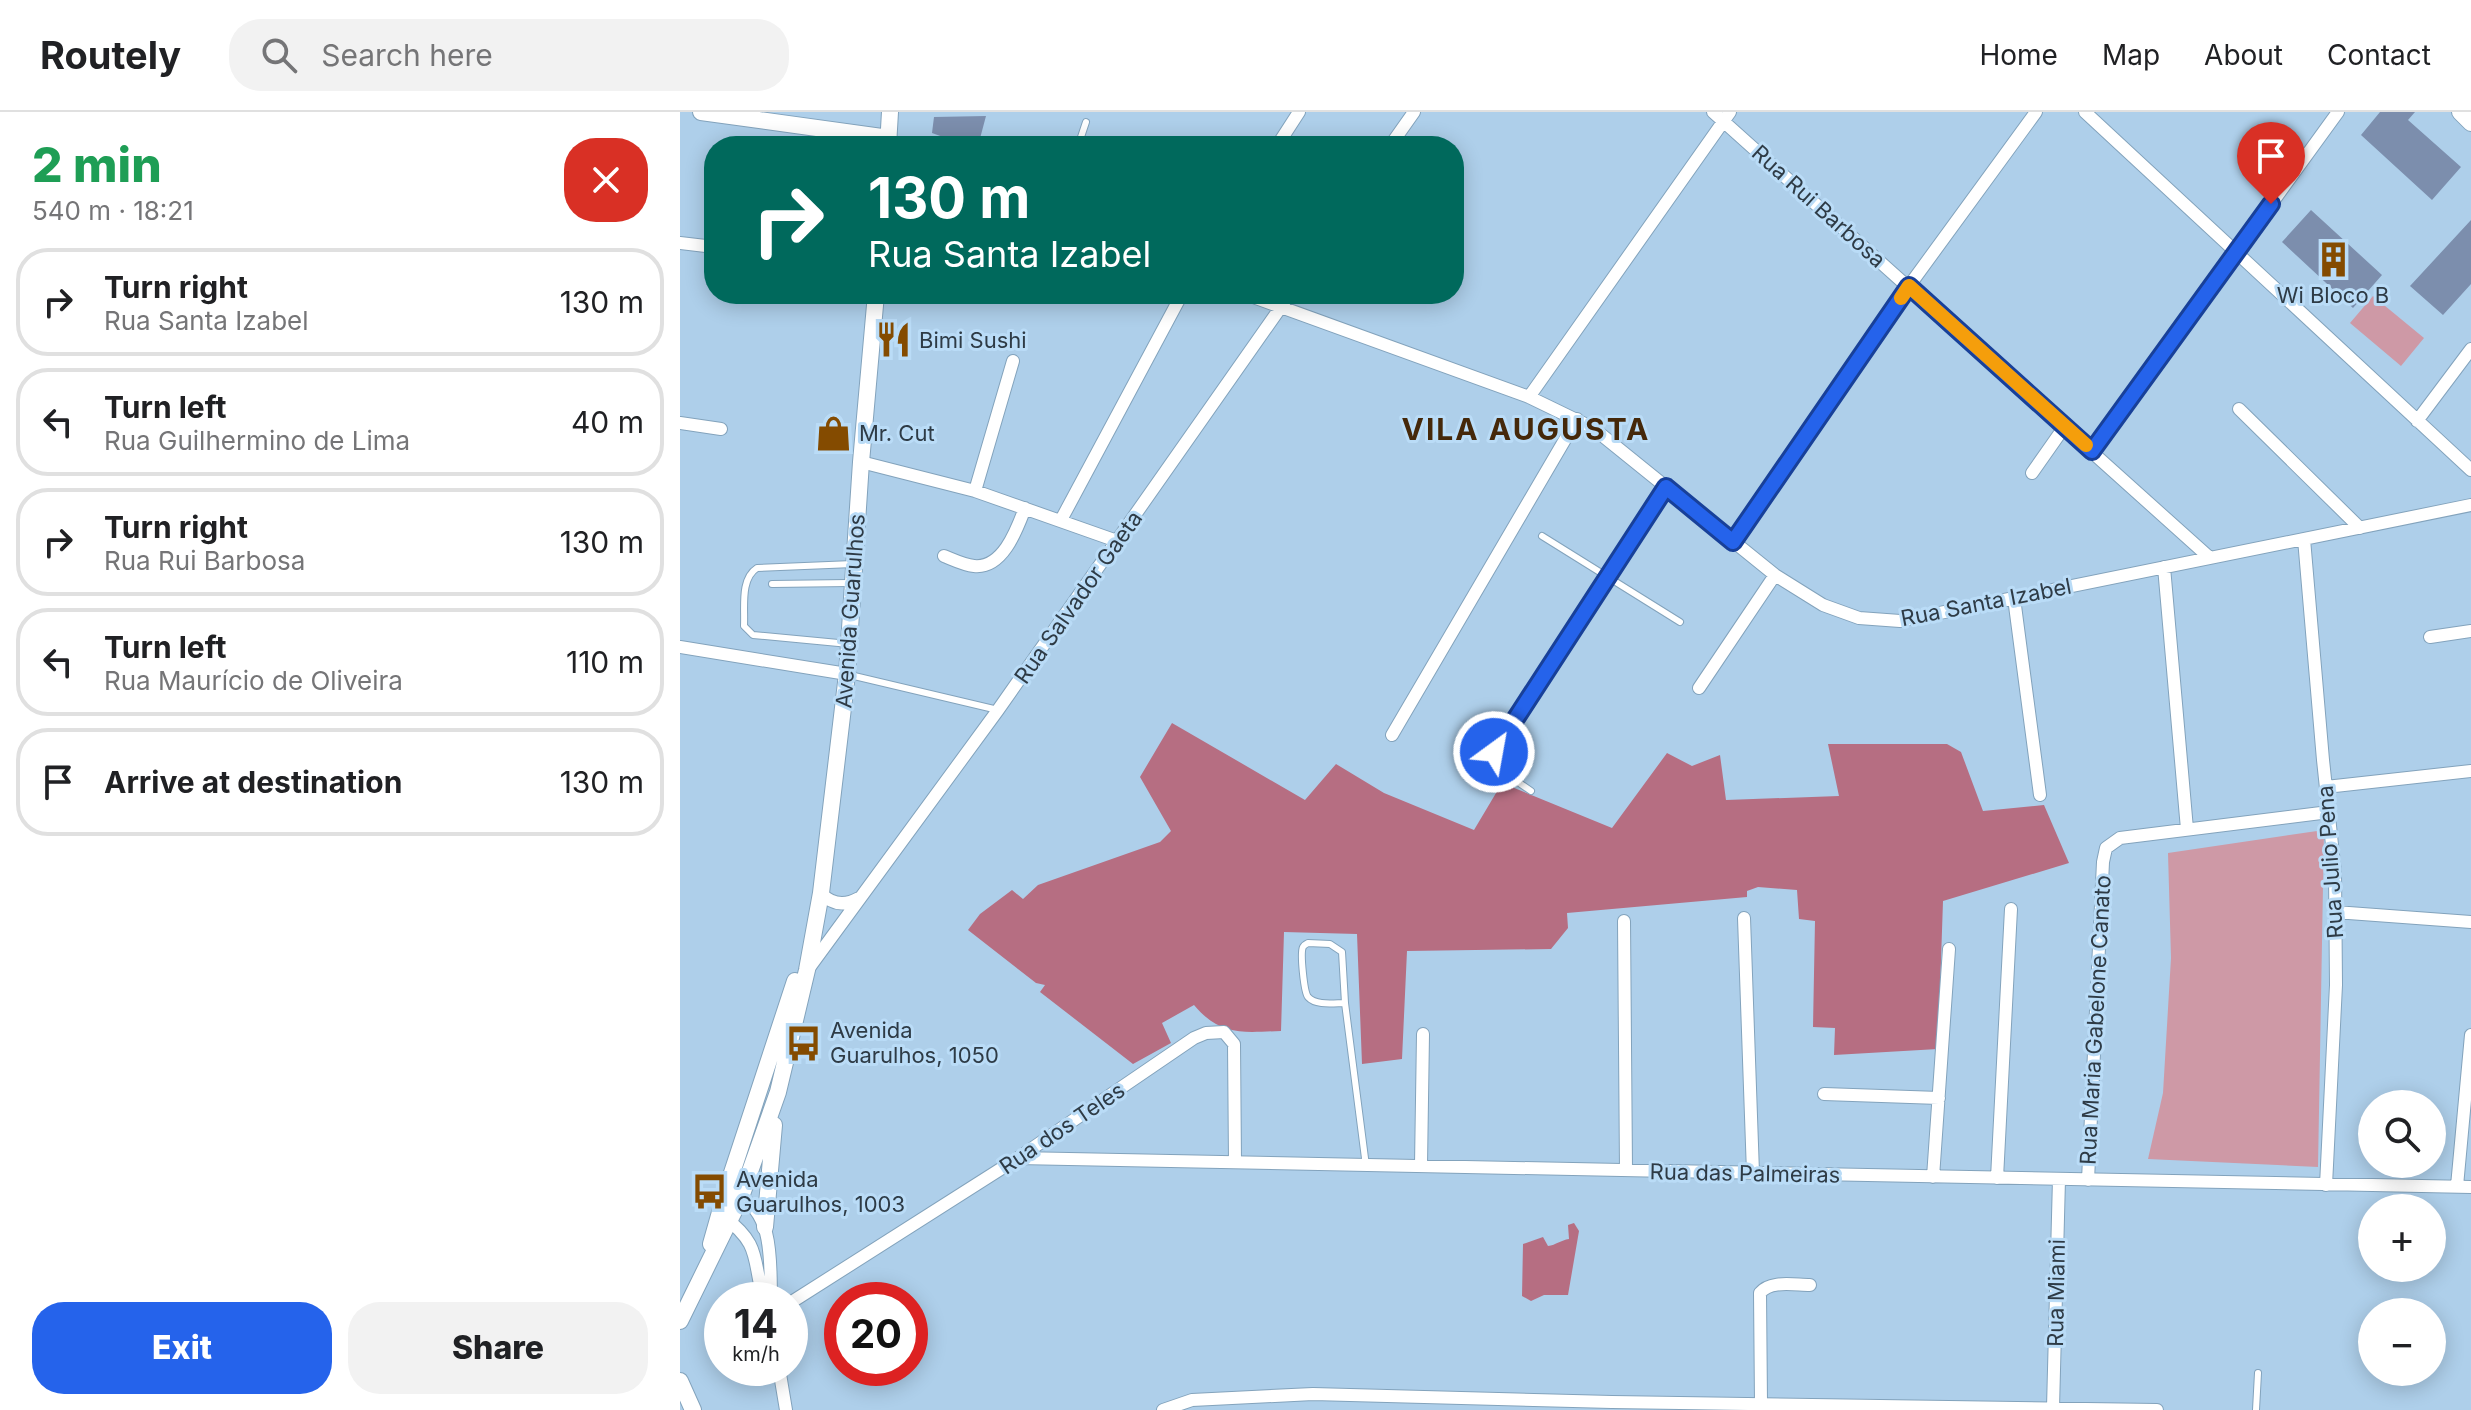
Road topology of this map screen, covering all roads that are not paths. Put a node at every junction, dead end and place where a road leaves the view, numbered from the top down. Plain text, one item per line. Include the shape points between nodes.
1 (701, 112) edge
2 (890, 112) edge
3 (1299, 112) edge
4 (1414, 112) edge
5 (2036, 112) edge
6 (2085, 112) edge
7 (2338, 112) edge
8 (2460, 112) edge
9 (1722, 115) edge
10 (1086, 122) dead end
11 (2471, 123) edge
12 (851, 136) edge
13 (888, 136) edge
14 (1081, 136) edge
15 (1283, 136) edge
16 (1397, 136) edge
17 (680, 243) edge
18 (704, 246) edge
19 (2237, 251) junction
20 (1909, 286) junction
21 (875, 304) edge
22 (1177, 304) edge
23 (1276, 304) edge
24 (1282, 306) junction
25 (2471, 349) edge
26 (1013, 361) dead end
27 (1529, 397) junction
28 (2239, 409) dead end
29 (1577, 419) junction
30 (2417, 421) junction
31 (680, 423) edge
32 (2065, 426) junction
33 (721, 429) dead end
34 (2092, 451) junction
35 (861, 462) junction
36 (2471, 470) edge
37 (2032, 473) dead end
38 (1666, 487) junction
39 (975, 491) junction
40 (2471, 505) edge
41 (1025, 508) junction
42 (1061, 520) junction
43 (2360, 528) junction
44 (1542, 536) dead end
45 (2304, 539) junction
46 (1117, 541) junction
47 (1733, 542) junction
48 (944, 556) dead end
49 (2210, 558) junction
50 (854, 564) junction
51 (2164, 567) junction
52 (1775, 575) junction
53 (1608, 576) junction
54 (853, 583) junction
55 (772, 584) dead end
56 (2014, 598) junction
57 (1680, 622) dead end
58 (2471, 631) edge
59 (2430, 637) dead end
60 (849, 644) junction
61 (680, 647) edge
62 (847, 674) junction
63 (1699, 688) dead end
64 (998, 710) junction
65 (1392, 735) dead end
66 (2471, 771) edge
67 (2326, 787) junction
68 (1531, 791) dead end
69 (2040, 795) dead end
70 (2329, 812) junction
71 (2187, 829) junction
72 (821, 893) junction
73 (861, 896) junction
74 (2011, 909) dead end
75 (2335, 912) junction
76 (1744, 918) dead end
77 (1624, 921) dead end
78 (2471, 922) edge
79 (815, 927) junction
80 (1949, 949) dead end
81 (807, 970) junction
82 (1345, 1003) junction
83 (1423, 1034) dead end
84 (2471, 1035) edge
85 (778, 1092) junction
86 (1824, 1094) dead end
87 (1939, 1098) junction
88 (1018, 1158) junction
89 (1235, 1162) junction
90 (1421, 1165) junction
91 (1366, 1166) junction
92 (1626, 1170) junction
93 (1753, 1173) junction
94 (1933, 1177) junction
95 (1997, 1178) junction
96 (2059, 1179) junction
97 (2088, 1180) junction
98 (2326, 1185) junction
99 (2457, 1186) junction
100 (2471, 1187) edge
101 (733, 1194) junction
102 (725, 1218) junction
103 (765, 1227) junction
104 (760, 1282) edge
105 (770, 1282) edge
106 (1810, 1285) dead end
107 (808, 1292) edge
108 (680, 1321) edge
109 (2258, 1373) dead end
110 (680, 1381) edge
111 (782, 1386) edge
112 (1761, 1403) junction
113 (1437, 1404) edge
114 (2053, 1408) junction
115 (693, 1410) edge
116 (786, 1410) edge
117 (1163, 1410) edge
118 (2088, 1410) edge
119 (2157, 1410) edge
120 (2256, 1410) edge

1 - 12 main road
2 - 13 main road
3 - 15 street
4 - 16 street
5 - 20 street
6 - 19 street
7 - 19 street
8 - 11 main road
9 - 20 street, Rua Rui Barbosa
9 - 27 street
10 - 14 lane
17 - 18 street
19 - 30 street
19 - 34 street
20 - 32 street, Rua Rui Barbosa
20 - 47 street
21 - 35 main road, Avenida Guarulhos
22 - 42 street
23 - 24 street, Rua Santa Izabel
24 - 27 street, Rua Santa Izabel
24 - 46 street, Rua Salvador Gaeta
25 - 30 street
26 - 39 street
27 - 29 street, Rua Santa Izabel
28 - 43 street
29 - 38 street, Rua Santa Izabel
29 - 65 street
30 - 36 street
31 - 33 street
32 - 34 street, Rua Rui Barbosa
32 - 37 street
34 - 49 street, Rua Rui Barbosa
35 - 39 street
35 - 50 main road, Avenida Guarulhos
38 - 47 street, Rua Santa Izabel
38 - 53 lane
39 - 41 street
40 - 43 street, Rua Santa Izabel
41 - 42 street
41 - 48 street via 1010,541 987,565 977,567
42 - 46 street
43 - 45 street, Rua Santa Izabel
44 - 53 lane
45 - 49 street, Rua Santa Izabel
45 - 67 street, Rua Julio Pena
46 - 64 street, Rua Salvador Gaeta
47 - 52 street, Rua Santa Izabel
49 - 51 street, Rua Santa Izabel
50 - 54 main road, Avenida Guarulhos
50 - 60 lane via 757,568 747,579 744,626 753,635
51 - 56 street, Rua Santa Izabel
51 - 71 street
52 - 56 street, Rua Santa Izabel via 1823,605 1859,618 1900,621
52 - 63 street
53 - 57 lane
53 - 68 lane via 1494,752 1499,769
54 - 55 lane
54 - 60 main road, Avenida Guarulhos
56 - 69 street
58 - 59 street
60 - 62 main road, Avenida Guarulhos
61 - 62 street
62 - 64 lane
62 - 72 main road, Avenida Guarulhos
64 - 73 street, Rua Salvador Gaeta
66 - 67 street
67 - 70 street, Rua Julio Pena
70 - 71 street, Rua Maria Gabelone Canato
70 - 75 street, Rua Julio Pena
71 - 97 street, Rua Maria Gabelone Canato via 2120,838 2104,854
72 - 73 street via 840,904
72 - 79 main road, Avenida Guarulhos
73 - 81 street, Rua Salvador Gaeta
74 - 95 street
75 - 78 street
75 - 98 street, Rua Julio Pena
76 - 93 street
77 - 92 street
79 - 81 main road, Avenida Guarulhos
79 - 101 main road, Avenida Guarulhos
80 - 87 street
81 - 85 main road, Avenida Guarulhos
82 - 82 lane via 1342,952 1330,944 1308,943 1302,953 1309,999
82 - 91 lane
83 - 90 street
84 - 99 street
85 - 101 main road, Avenida Guarulhos
85 - 103 main road
86 - 87 street
87 - 94 street
88 - 89 street, Rua das Palmeiras
88 - 89 street, Rua dos Teles via 1194,1038 1216,1031 1234,1044
88 - 107 street, Rua dos Teles
89 - 91 street, Rua das Palmeiras
90 - 91 street, Rua das Palmeiras
90 - 92 street, Rua das Palmeiras
92 - 93 street, Rua das Palmeiras
93 - 94 street, Rua das Palmeiras
94 - 95 street, Rua das Palmeiras
95 - 96 street, Rua das Palmeiras
96 - 97 street, Rua das Palmeiras
96 - 114 street, Rua Miami
97 - 98 street, Rua das Palmeiras
98 - 99 street, Rua das Palmeiras
99 - 100 street, Rua das Palmeiras
101 - 102 main road, Avenida Guarulhos
101 - 103 street via 757,1210
102 - 104 street via 751,1243
102 - 108 main road, Avenida Guarulhos
103 - 105 street
106 - 112 street via 1761,1290
109 - 120 lane
110 - 115 main road
111 - 116 street
112 - 113 street
112 - 114 street
113 - 117 street via 1283,1396 1192,1400
114 - 118 street
118 - 119 street

